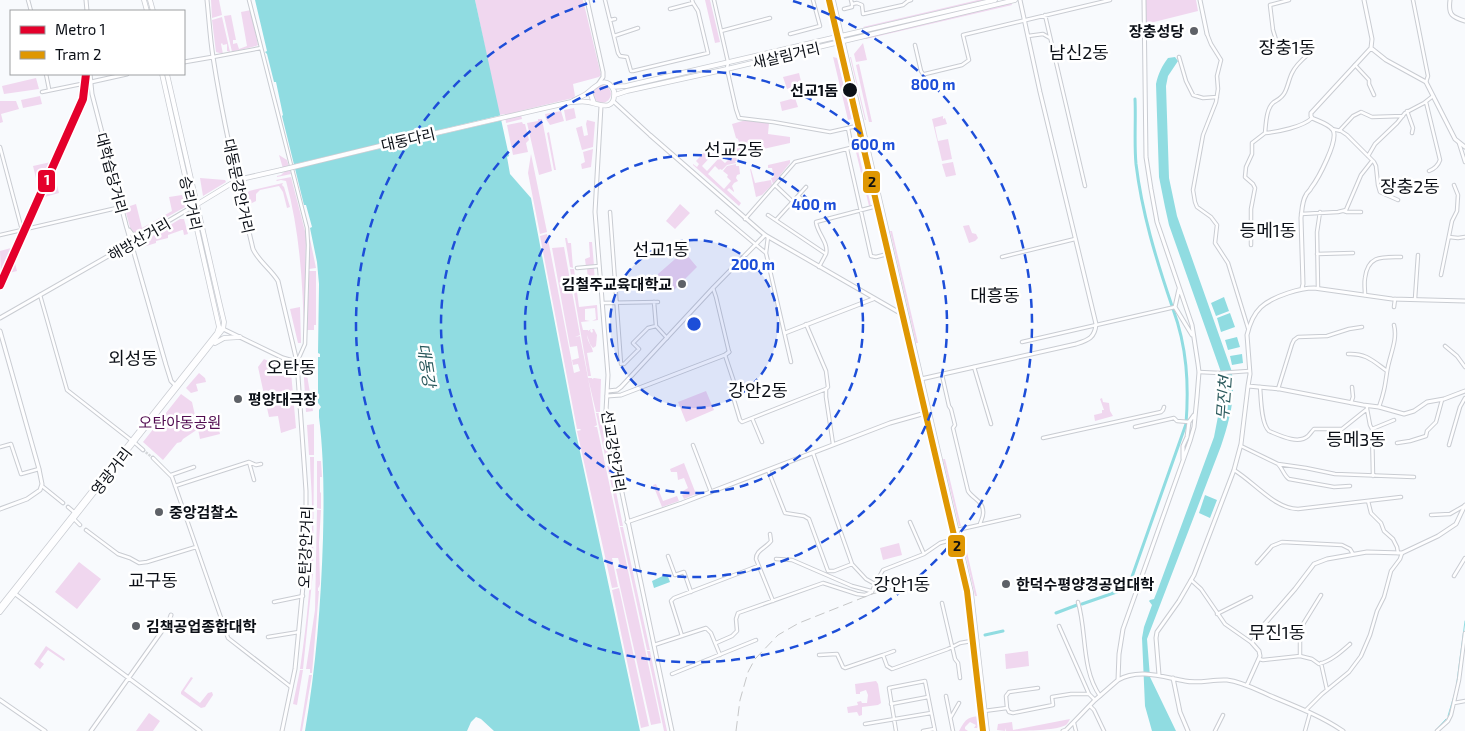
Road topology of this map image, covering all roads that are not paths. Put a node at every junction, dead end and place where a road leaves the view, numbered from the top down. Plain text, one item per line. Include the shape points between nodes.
1 (207, 0) edge
2 (249, 0) edge
3 (587, 0) edge
4 (605, 0) edge
5 (714, 0) edge
6 (813, 0) edge
7 (833, 0) edge
8 (851, 0) edge
9 (911, 0) edge
10 (994, 0) edge
11 (1015, 0) edge
12 (1020, 0) edge
13 (1110, 0) edge
14 (1144, 0) edge
15 (1200, 0) edge
16 (1289, 0) edge
17 (1364, 0) edge
18 (1413, 0) edge
19 (1450, 0) edge
20 (692, 2) edge
21 (852, 4) junction
22 (670, 9) dead end
23 (844, 9) dead end
24 (1045, 15) junction
25 (770, 18) dead end
26 (615, 19) dead end
27 (610, 20) junction
28 (1025, 20) junction
29 (1465, 21) edge
30 (638, 28) dead end
31 (721, 31) junction
32 (790, 34) dead end
33 (1207, 34) joint
34 (614, 36) junction
35 (841, 36) junction
36 (1028, 36) junction
37 (1051, 39) junction
38 (842, 41) junction
39 (1277, 43) dead end
40 (915, 45) dead end
41 (260, 48) junction
42 (1371, 48) junction
43 (1311, 52) dead end
44 (213, 57) junction
45 (1179, 57) dead end
46 (185, 62) edge
47 (728, 62) junction
48 (1355, 65) junction
49 (727, 68) junction
50 (604, 72) junction
51 (46, 75) edge
52 (90, 75) edge
53 (123, 75) edge
54 (162, 75) edge
55 (167, 75) edge
56 (91, 82) junction
57 (1426, 82) junction
58 (599, 83) junction
59 (611, 86) junction
60 (592, 89) junction
61 (50, 90) junction
62 (42, 92) dead end
63 (1374, 94) dead end
64 (615, 95) junction
65 (1434, 96) junction
66 (1217, 97) junction
67 (613, 101) junction
68 (571, 102) junction
69 (1426, 102) junction
70 (595, 104) junction
71 (601, 106) junction
72 (1407, 112) junction
73 (1403, 116) junction
74 (1312, 118) junction
75 (861, 125) junction
76 (848, 128) junction
77 (1332, 129) junction
78 (1340, 130) junction
79 (1265, 132) junction
80 (1412, 133) dead end
81 (1459, 143) junction
82 (866, 144) junction
83 (0, 147) edge
84 (1465, 147) edge
85 (852, 148) junction
86 (847, 149) junction
87 (1368, 156) junction
88 (1372, 160) junction
89 (1465, 162) edge
90 (281, 170) joint
91 (1429, 172) dead end
92 (237, 180) junction
93 (1454, 184) dead end
94 (774, 185) junction
95 (1085, 186) dead end
96 (806, 187) dead end
97 (798, 196) junction
98 (1398, 200) dead end
99 (793, 202) junction
100 (807, 204) dead end
101 (195, 206) junction
102 (121, 207) junction
103 (873, 207) dead end
104 (861, 210) junction
105 (1344, 211) junction
106 (610, 212) dead end
107 (717, 212) dead end
108 (1320, 212) junction
109 (1361, 212) dead end
110 (1301, 214) junction
111 (768, 215) dead end
112 (745, 218) junction
113 (776, 220) junction
114 (126, 225) junction
115 (22, 230) junction
116 (0, 235) edge
117 (146, 235) junction
118 (766, 236) junction
119 (1449, 237) junction
120 (1465, 237) edge
121 (1076, 238) junction
122 (131, 244) junction
123 (757, 244) junction
124 (1251, 245) dead end
125 (766, 253) junction
126 (891, 253) junction
127 (1353, 253) dead end
128 (826, 254) junction
129 (1317, 254) junction
130 (1418, 255) dead end
131 (1002, 256) dead end
132 (1401, 256) dead end
133 (599, 266) junction
134 (819, 267) junction
135 (577, 268) dead end
136 (1441, 275) dead end
137 (713, 288) junction
138 (1302, 288) junction
139 (1318, 288) junction
140 (1179, 289) junction
141 (40, 295) junction
142 (1364, 295) junction
143 (873, 299) junction
144 (1395, 299) junction
145 (1415, 299) junction
146 (1465, 301) edge
147 (654, 302) junction
148 (658, 302) dead end
149 (601, 303) junction
150 (616, 303) junction
151 (1394, 306) dead end
152 (1175, 307) junction
153 (907, 317) junction
154 (0, 318) edge
155 (806, 324) junction
156 (1096, 324) junction
157 (1394, 325) dead end
158 (656, 326) junction
159 (1362, 327) dead end
160 (221, 328) junction
161 (1248, 329) junction
162 (0, 331) edge
163 (785, 332) junction
164 (240, 337) junction
165 (667, 338) junction
166 (1193, 338) junction
167 (1022, 342) dead end
168 (1445, 346) dead end
169 (210, 348) junction
170 (729, 352) joint
171 (1348, 354) dead end
172 (725, 355) junction
173 (297, 362) junction
174 (791, 362) dead end
175 (974, 367) junction
176 (1465, 367) edge
177 (1249, 371) junction
178 (1387, 371) junction
179 (1199, 372) junction
180 (942, 374) junction
181 (921, 379) junction
182 (175, 385) junction
183 (1248, 386) junction
184 (1260, 387) junction
185 (1352, 387) dead end
186 (826, 389) junction
187 (1278, 389) junction
188 (1465, 392) edge
189 (607, 394) junction
190 (1465, 398) edge
191 (1442, 400) junction
192 (1351, 403) junction
193 (1164, 407) dead end
194 (1367, 407) junction
195 (1379, 407) junction
196 (928, 412) junction
197 (1195, 412) junction
198 (752, 418) junction
199 (1394, 420) dead end
200 (1187, 421) junction
201 (991, 424) dead end
202 (1083, 424) dead end
203 (1135, 427) dead end
204 (1084, 428) junction
205 (1372, 429) junction
206 (1043, 438) dead end
207 (132, 441) junction
208 (762, 442) dead end
209 (1397, 443) dead end
210 (833, 444) junction
211 (1178, 444) dead end
212 (693, 445) dead end
213 (1449, 445) dead end
214 (1182, 446) junction
215 (1241, 446) junction
216 (0, 447) edge
217 (143, 450) tunnel mouth
218 (812, 453) junction
219 (152, 458) tunnel mouth
220 (249, 462) junction
221 (1182, 463) junction
222 (262, 464) dead end
223 (1278, 464) junction
224 (194, 467) dead end
225 (39, 469) junction
226 (768, 470) junction
227 (1234, 470) junction
228 (171, 474) junction
229 (1373, 476) junction
230 (1414, 477) dead end
231 (254, 480) dead end
232 (42, 486) junction
233 (175, 486) junction
234 (1350, 486) dead end
235 (711, 492) junction
236 (1401, 497) dead end
237 (1368, 501) junction
238 (63, 503) dead end
239 (1465, 505) edge
240 (68, 507) dead end
241 (0, 509) edge
242 (74, 512) junction
243 (1431, 515) dead end
244 (1019, 516) dead end
245 (74, 519) junction
246 (627, 522) junction
247 (910, 522) dead end
248 (980, 524) junction
249 (80, 525) dead end
250 (86, 530) dead end
251 (956, 530) junction
252 (770, 534) dead end
253 (958, 538) junction
254 (196, 547) junction
255 (1400, 553) junction
256 (924, 554) junction
257 (1353, 554) junction
258 (668, 556) dead end
259 (1465, 558) edge
260 (776, 559) dead end
261 (1257, 563) dead end
262 (852, 564) junction
263 (758, 566) junction
264 (1454, 576) dead end
265 (1191, 580) junction
266 (875, 584) junction
267 (691, 592) junction
268 (872, 592) junction
269 (13, 593) junction
270 (1321, 595) dead end
271 (303, 596) junction
272 (1250, 597) dead end
273 (773, 601) junction
274 (274, 602) dead end
275 (1078, 602) dead end
276 (942, 603) dead end
277 (0, 607) edge
278 (0, 612) edge
279 (1217, 614) junction
280 (171, 615) dead end
281 (1059, 626) dead end
282 (299, 632) junction
283 (1465, 633) edge
284 (682, 636) junction
285 (268, 637) dead end
286 (756, 640) dead end
287 (977, 640) junction
288 (716, 643) junction
289 (1252, 643) junction
290 (1350, 644) dead end
291 (653, 645) junction
292 (953, 646) junction
293 (894, 651) dead end
294 (720, 655) junction
295 (818, 655) dead end
296 (883, 655) junction
297 (1300, 656) junction
298 (1259, 659) junction
299 (1321, 663) junction
300 (672, 674) dead end
301 (1159, 676) junction
302 (128, 678) junction
303 (960, 678) dead end
304 (1173, 678) junction
305 (1118, 680) junction
306 (1248, 686) junction
307 (291, 687) junction
308 (1038, 688) dead end
309 (1327, 690) junction
310 (1089, 694) junction
311 (946, 696) dead end
312 (1100, 696) junction
313 (928, 697) junction
314 (0, 700) edge
315 (1095, 700) junction
316 (1465, 700) edge
317 (959, 703) dead end
318 (1454, 703) junction
319 (891, 704) junction
320 (1090, 706) junction
321 (1007, 708) junction
322 (1306, 710) junction
323 (984, 711) junction
324 (931, 713) junction
325 (1311, 713) junction
326 (1223, 715) dead end
327 (951, 716) junction
328 (894, 719) junction
329 (1074, 722) junction
330 (865, 724) dead end
331 (934, 730) edge
332 (44, 731) edge
333 (91, 731) edge
334 (200, 731) edge
335 (282, 731) edge
336 (672, 731) edge
337 (896, 731) edge
338 (923, 731) edge
339 (953, 731) edge
340 (987, 731) edge
341 (1063, 731) edge
342 (1076, 731) edge
343 (1104, 731) edge
344 (1188, 731) edge
345 (1215, 731) edge
346 (1305, 731) edge
347 (1343, 731) edge
348 (1437, 731) edge

1 - 44 street, 대동문강안거리
2 - 41 street
3 - 50 street
4 - 27 street
5 - 31 street
6 - 32 street via 820,26
7 - 35 main road
8 - 21 street
9 - 21 street via 903,5 863,14 862,5
10 - 35 main road, 새살림거리
11 - 38 main road, 새살림거리
12 - 28 street
13 - 24 street
14 - 140 street via 1146,157 1157,222
15 - 33 street
16 - 39 street via 1270,5
17 - 42 street
18 - 57 street via 1428,76
19 - 29 street via 1453,18
20 - 22 street
20 - 34 street via 698,11 708,53 631,70 627,56 618,53
21 - 23 street via 852,7
24 - 28 street
24 - 37 street
25 - 31 street
26 - 27 street
27 - 34 street
28 - 36 street
28 - 40 street via 963,35 969,60 962,65 925,74 922,74
30 - 34 street
31 - 47 street
33 - 66 street via 1220,60
35 - 38 main road
35 - 47 main road, 새살림거리
36 - 37 street via 1043,34
36 - 121 street
37 - 95 street
38 - 49 main road, 새살림거리
38 - 75 main road
41 - 44 street
41 - 173 street via 306,228 304,344
42 - 48 street
42 - 57 street
43 - 79 street via 1291,74 1282,97 1270,107
44 - 46 street
44 - 92 street, 대동문강안거리
45 - 66 street via 1194,95
47 - 49 street
47 - 59 main road, 새살림거리 via 626,86
48 - 63 street via 1367,78
48 - 74 street via 1313,111
49 - 64 main road, 새살림거리
49 - 76 street via 739,118 830,132
50 - 58 street
50 - 59 street
51 - 61 street
52 - 56 street, 대학습당거리
53 - 56 street
54 - 101 main road, 승리거리
55 - 101 main road, 승리거리
56 - 61 street
56 - 102 street, 대학습당거리
57 - 65 street
58 - 59 main road, 새살림거리
58 - 60 main road
59 - 64 main road
60 - 68 main road
60 - 70 main road
61 - 62 street
64 - 67 main road
65 - 69 street
65 - 81 street
66 - 161 street via 1203,135 1194,196 1197,207 1217,225 1215,242 1228,263
67 - 71 main road
67 - 112 street
68 - 70 main road
68 - 90 main road, 대동다리, bridge
69 - 72 street
69 - 91 street via 1440,160
70 - 71 main road
71 - 133 street, 선교강안거리 via 594,212
72 - 73 street
72 - 80 street
73 - 78 street via 1372,117 1361,112
73 - 87 street via 1374,144
74 - 77 street
74 - 79 street via 1304,124
75 - 76 street
75 - 82 main road
76 - 85 street
77 - 78 street
77 - 110 street via 1334,139 1327,159 1305,195
78 - 87 street
79 - 124 street via 1252,143 1245,173 1245,178 1255,188 1250,216
81 - 84 street
81 - 89 street
82 - 85 street
82 - 126 main road
83 - 115 street
85 - 86 street
86 - 94 street via 795,162
86 - 104 street
87 - 88 street
88 - 98 street via 1380,192
88 - 105 street
90 - 92 main road, 해방산거리
92 - 101 main road, 해방산거리
92 - 173 street, 대동문강안거리 via 253,249 278,281
93 - 119 street via 1458,195 1457,212
94 - 99 street
94 - 112 street
96 - 97 street
97 - 99 street
97 - 100 street
99 - 113 street
101 - 117 street, 해방산거리
101 - 160 main road, 승리거리 via 224,322
102 - 114 street, 대학습당거리
102 - 115 street
103 - 104 street
104 - 126 street via 871,256
104 - 128 street via 816,222 827,247
105 - 108 street
105 - 109 street
106 - 150 street
107 - 123 street
108 - 110 street
108 - 129 street
110 - 138 street
111 - 113 street
112 - 118 street
113 - 128 street
114 - 117 street via 132,234
114 - 122 street, 대학습당거리
115 - 116 street
117 - 122 street, 해방산거리
118 - 123 street
118 - 125 street
118 - 134 street
119 - 120 street
119 - 136 street
121 - 131 street
121 - 156 street
122 - 141 street, 해방산거리
122 - 182 street, 대학습당거리 via 166,366
123 - 125 street
123 - 137 street
125 - 163 street
126 - 153 main road
127 - 129 street
128 - 134 street
129 - 139 street
130 - 145 street
132 - 142 street via 1377,258 1371,262 1365,276
133 - 135 street
133 - 149 street, 선교강안거리
134 - 143 street
137 - 165 street
137 - 170 street
138 - 139 street
138 - 161 street via 1268,300 1260,307
139 - 142 street
140 - 152 street
140 - 166 street via 1192,325
141 - 154 street, 해방산거리
141 - 207 street via 67,390
142 - 144 street
143 - 153 street
143 - 155 street
144 - 145 street
144 - 151 street
145 - 146 street
147 - 148 street
147 - 150 street
147 - 158 street
149 - 150 street
149 - 189 street, 선교강안거리
150 - 158 street via 622,365 639,348 633,343 648,328
152 - 156 street
152 - 166 street
153 - 181 main road
155 - 163 street
155 - 186 street via 826,371
156 - 167 street
156 - 175 street via 1096,330 1088,340
157 - 178 street
158 - 165 street
159 - 187 street via 1327,336 1296,338
160 - 164 street
160 - 169 main road, 영광거리
160 - 182 main road, 영광거리
161 - 177 street
162 - 225 street
163 - 174 street
164 - 169 main road via 224,338
164 - 173 street
165 - 189 street via 618,390
166 - 179 street
168 - 176 street
169 - 207 main road, 영광거리
170 - 172 street
171 - 178 street via 1370,358
172 - 189 street via 621,395
172 - 198 street via 735,385 731,390 740,420
173 - 271 street, 오탄강안거리 via 307,511
175 - 180 street
175 - 201 street
177 - 179 street
177 - 183 street
178 - 195 street
179 - 197 street
180 - 181 street
180 - 248 street via 968,491 982,504 984,511
181 - 196 main road
182 - 207 main road, 영광거리
183 - 184 street
183 - 215 street
184 - 187 street
184 - 194 street via 1266,429 1290,438 1303,439 1314,429 1342,429
185 - 192 street
186 - 198 street
186 - 210 street
187 - 192 street
188 - 191 street
189 - 246 street, 선교강안거리 via 606,420
190 - 213 street
191 - 195 street via 1428,402 1404,414
191 - 209 street via 1436,422 1426,436
192 - 194 street
193 - 204 street via 1161,412
194 - 195 street
194 - 205 street
196 - 210 street
196 - 251 main road
197 - 200 street
197 - 221 street
198 - 208 street
199 - 205 street
200 - 203 street via 1174,418
200 - 214 street via 1187,437
202 - 204 street
204 - 206 street
205 - 229 street
207 - 217 street
207 - 242 main road, 영광거리
207 - 245 main road, 영광거리
210 - 218 street
211 - 214 street
212 - 235 street
214 - 221 street
215 - 223 street
215 - 227 street
216 - 225 street via 11,444 22,474
218 - 226 street
218 - 262 street
219 - 228 street
220 - 222 street
220 - 231 street
220 - 233 street
221 - 305 street via 1123,629
223 - 229 street via 1335,474
223 - 234 street via 1289,479 1334,488
224 - 228 street
225 - 232 street
226 - 235 street
226 - 262 street via 785,513 809,519 828,571
227 - 237 street via 1288,508
227 - 265 street
228 - 233 street
229 - 230 street
232 - 238 street
232 - 241 street via 27,499
233 - 254 street
235 - 246 street
236 - 237 street
237 - 255 street via 1371,514 1393,539
239 - 243 street via 1450,514
239 - 255 street via 1456,524
240 - 242 street
242 - 269 main road, 영광거리
244 - 248 street
245 - 249 street
245 - 269 main road, 영광거리
246 - 291 street, 선교강안거리
247 - 256 street
248 - 251 street
250 - 254 street via 118,554 139,563
251 - 253 main road
252 - 263 street via 771,541 756,555
253 - 256 street via 940,543
253 - 287 main road via 971,592
254 - 307 street via 228,638
255 - 257 street
255 - 309 street via 1367,644 1349,672
256 - 266 street via 883,570
257 - 261 street via 1342,545 1282,542 1272,546
257 - 289 street via 1314,564
258 - 267 street via 675,575 684,572
259 - 264 street
260 - 268 street via 792,560
262 - 266 street
263 - 267 street
263 - 273 street
265 - 279 street
265 - 301 street via 1157,632
266 - 268 street
267 - 284 street via 671,601
268 - 273 street via 858,594 823,583
269 - 277 main road, 영광거리
269 - 278 main road, 영광거리
269 - 302 street
270 - 297 street via 1300,629
271 - 274 street
271 - 282 street, 오탄강안거리
272 - 279 street
273 - 288 street via 738,613 737,631
275 - 312 street via 1091,676
276 - 292 street
279 - 289 street via 1225,624
280 - 302 street
281 - 310 street
282 - 285 street
282 - 307 street, 오탄강안거리
283 - 318 street
284 - 288 street via 706,628
284 - 291 street
286 - 294 street
287 - 292 street
287 - 323 main road
288 - 294 street
289 - 298 street via 1260,653
290 - 299 street
291 - 336 street, 선교강안거리
292 - 296 street via 892,669 887,666
292 - 303 street
293 - 296 street
294 - 300 street
295 - 296 street via 837,654 845,668
297 - 298 street
297 - 299 street
298 - 306 street
299 - 309 street
301 - 304 street
301 - 305 street via 1129,675
302 - 333 street
302 - 334 street
304 - 306 street via 1186,682 1228,680
304 - 344 street via 1180,712
305 - 312 street
306 - 322 street
307 - 335 street, 오탄강안거리
308 - 321 street via 1009,692
309 - 322 street
310 - 315 street
310 - 321 street via 1052,697 1053,705 1013,713
311 - 327 street
312 - 315 street
313 - 319 street
313 - 319 street via 925,681 889,688
313 - 324 street
314 - 332 street
315 - 320 street
316 - 318 street
317 - 327 street
318 - 348 street via 1448,721
319 - 328 street
320 - 329 street
320 - 343 street
321 - 323 street
322 - 325 street
323 - 340 main road
324 - 328 street
324 - 331 street
325 - 346 street
325 - 347 street
326 - 345 street
327 - 339 street
328 - 330 street
328 - 337 street
329 - 341 street
329 - 342 street
331 - 338 street

